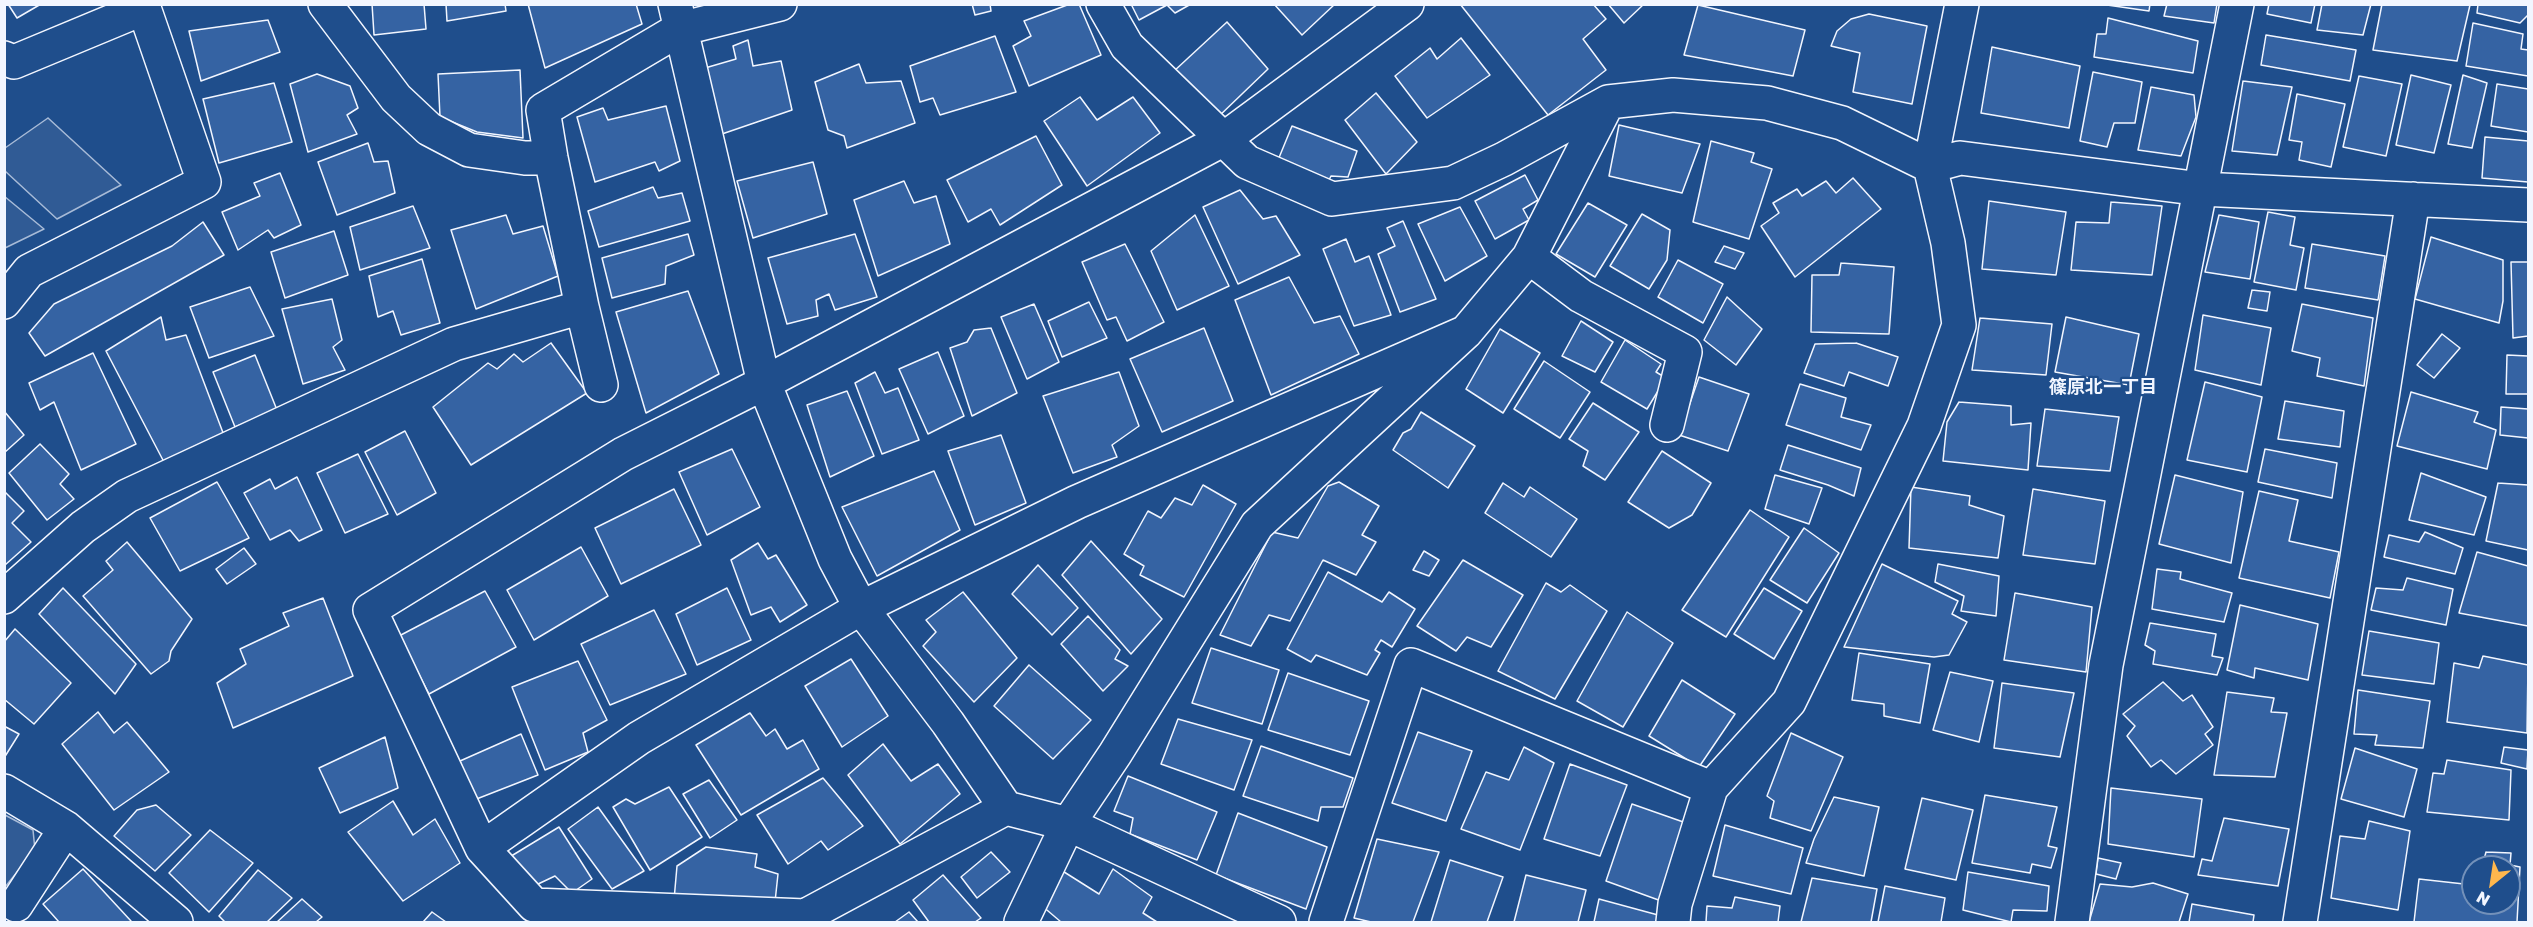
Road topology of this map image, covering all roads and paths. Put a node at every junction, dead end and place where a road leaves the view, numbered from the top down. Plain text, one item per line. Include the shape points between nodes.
1 (326, 4) edge
2 (780, 4) edge
3 (1103, 4) edge
4 (1407, 4) edge
5 (1962, 4) edge
6 (2237, 4) edge
7 (677, 17) edge
8 (4, 58) edge
9 (1608, 102) junction
10 (1224, 139) junction
11 (551, 158) junction
12 (1930, 166) junction
13 (2201, 189) junction
14 (2413, 199) junction
15 (2529, 205) edge
16 (1529, 257) junction
17 (4, 302) edge
18 (582, 307) junction
19 (1466, 332) junction
20 (764, 383) junction
21 (601, 385) dead end
22 (1667, 425) dead end
23 (4, 597) edge
24 (861, 608) junction
25 (1711, 788) junction
26 (4, 791) edge
27 (1006, 808) junction
28 (1068, 824) junction
29 (66, 828) junction
30 (482, 848) junction
31 (17, 910) edge
32 (552, 914) edge
33 (176, 922) edge
34 (1021, 922) edge
35 (1279, 922) edge
36 (1326, 922) edge
37 (1673, 922) edge
38 (2072, 922) edge
39 (2300, 922) edge

1 - 11 street via 396,98 429,129 469,150
2 - 7 street
3 - 10 street via 1127,46
4 - 10 street
5 - 12 street
6 - 13 street
7 - 11 street via 543,110
7 - 20 street
8 - 17 street via 14,62 144,8 204,182 29,271
9 - 10 street via 1453,183 1332,199 1247,162
9 - 12 street via 1673,95 1767,103 1842,123
9 - 16 street
10 - 20 street
11 - 18 street
12 - 13 street via 1960,158
12 - 25 street via 1948,243 1959,325 1924,426 1789,702
13 - 14 street
13 - 38 street via 2106,665
14 - 15 street
14 - 39 street
16 - 19 street
16 - 22 street via 1581,296 1685,352
18 - 21 street
18 - 23 street via 454,344 128,496 83,527
19 - 24 street via 1077,502
19 - 28 street via 1257,525
20 - 24 street via 835,559
20 - 30 street via 621,446 370,610
24 - 27 street
24 - 30 street via 639,738
25 - 36 street via 1411,665
25 - 37 street
26 - 29 street
27 - 28 street
27 - 32 street via 805,916
28 - 34 street
28 - 35 street
29 - 31 street
29 - 33 street
30 - 32 street via 534,905

